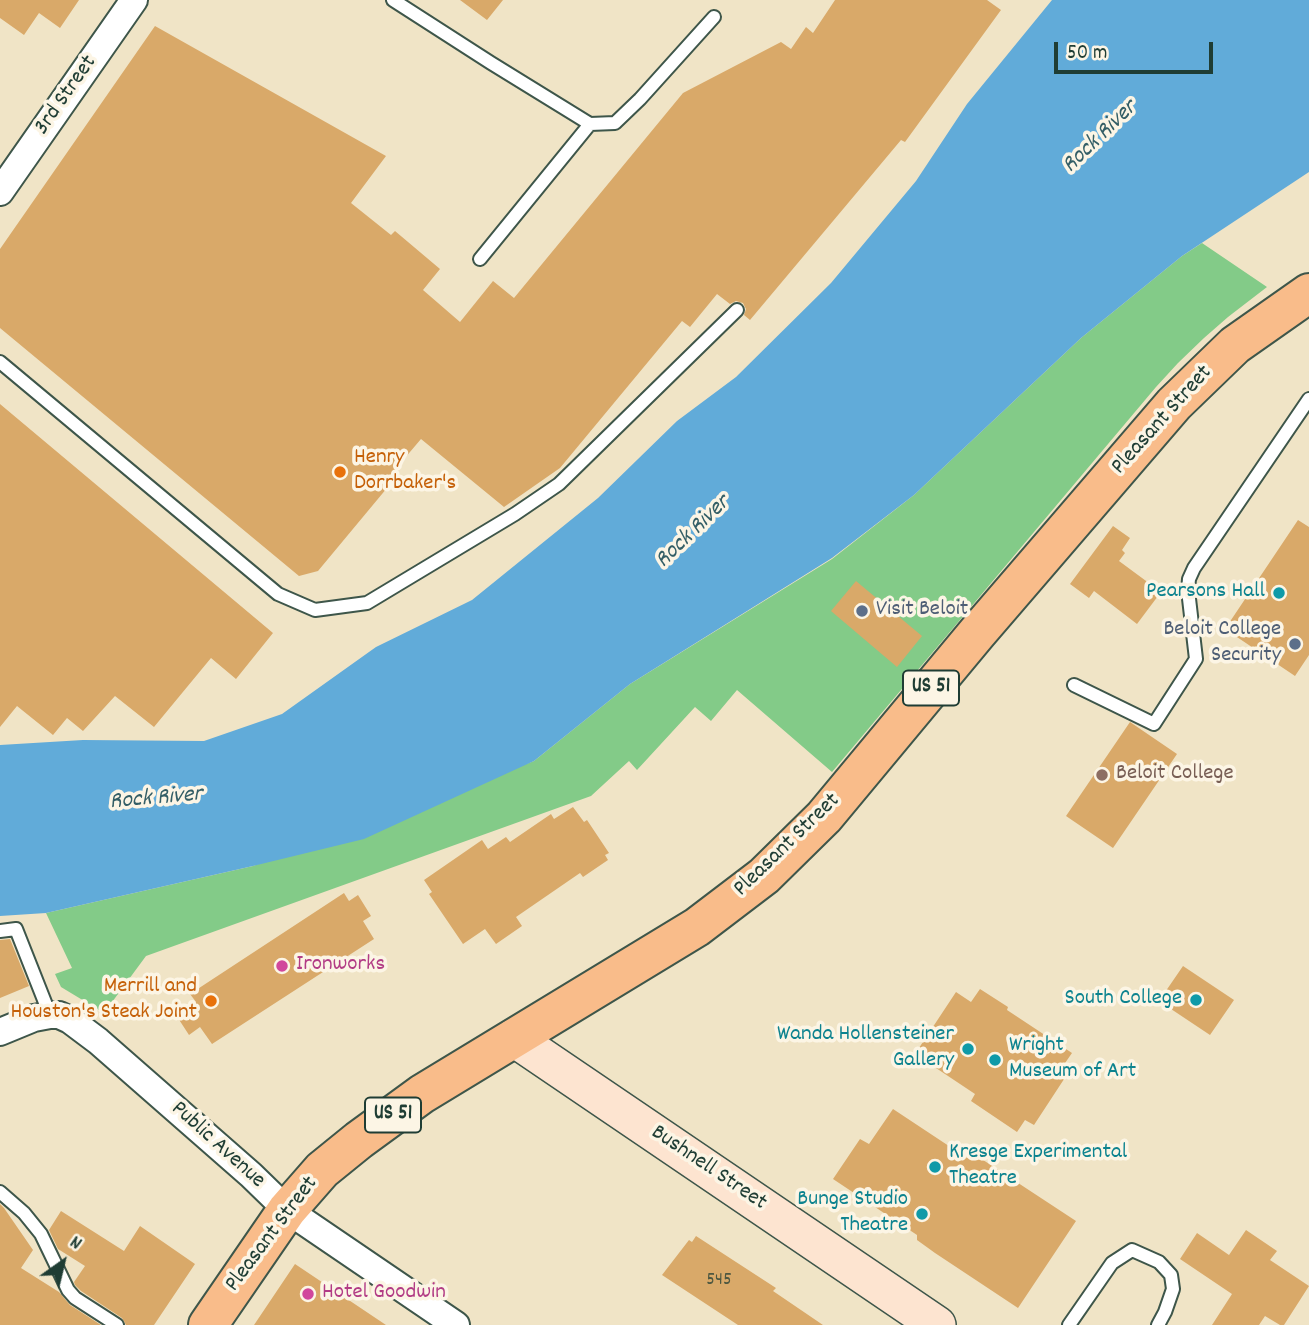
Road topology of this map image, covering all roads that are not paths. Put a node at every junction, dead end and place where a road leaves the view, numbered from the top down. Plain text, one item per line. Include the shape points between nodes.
1 (134, 0) edge
2 (393, 0) edge
3 (714, 16) dead end
4 (590, 124) junction
5 (0, 192) edge
6 (480, 258) dead end
7 (1309, 293) edge
8 (737, 310) dead end
9 (0, 362) edge
10 (1309, 399) edge
11 (1074, 685) dead end
12 (0, 930) edge
13 (50, 1015) junction
14 (0, 1032) edge
15 (514, 1038) junction
16 (0, 1192) edge
17 (287, 1210) junction
18 (117, 1325) edge
19 (208, 1325) edge
20 (456, 1325) edge
21 (937, 1325) edge
22 (1069, 1325) edge
23 (1158, 1325) edge

1 - 5 street, 3rd Street
2 - 4 lane
3 - 4 lane via 615,123
4 - 6 lane
7 - 15 main road, Pleasant Street / US 51 via 1235,345 1174,404 824,817 764,876 697,926
8 - 9 lane via 559,484 367,603 315,610 278,594
10 - 11 lane via 1194,568 1188,590 1196,659 1154,724
12 - 13 lane via 16,929
13 - 14 street
13 - 17 street, Public Avenue via 59,1015 86,1031
15 - 17 main road, Pleasant Street / US 51 via 422,1094 359,1140 321,1170
15 - 21 street, Bushnell Street
16 - 18 lane via 41,1234 75,1298
17 - 19 main road, Pleasant Street / US 51
17 - 20 street, Public Avenue
22 - 23 lane via 1112,1263 1132,1250 1159,1262 1171,1275 1172,1289

